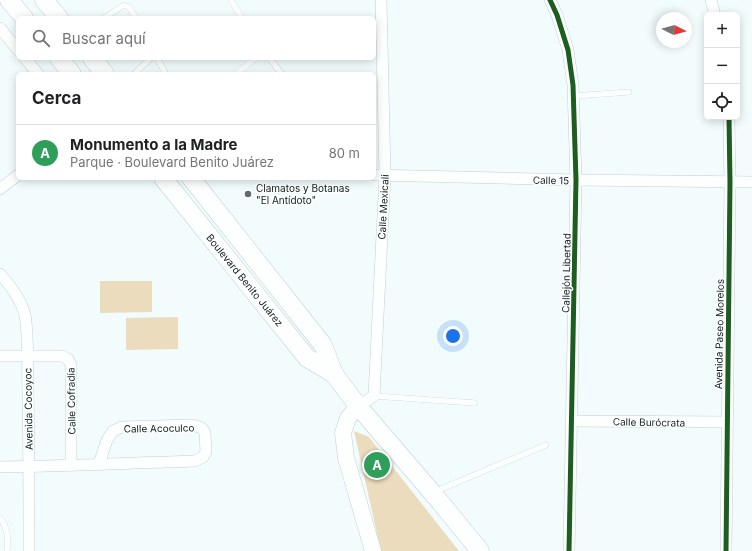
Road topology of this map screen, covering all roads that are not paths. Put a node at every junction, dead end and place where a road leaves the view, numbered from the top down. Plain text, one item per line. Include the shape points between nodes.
1 (9, 0) edge
2 (44, 0) edge
3 (231, 0) edge
4 (380, 0) edge
5 (550, 0) edge
6 (711, 0) edge
7 (714, 12) edge
8 (22, 16) edge
9 (57, 16) edge
10 (107, 16) edge
11 (135, 16) edge
12 (241, 16) edge
13 (0, 28) edge
14 (16, 48) edge
15 (27, 60) edge
16 (61, 60) edge
17 (94, 60) edge
18 (149, 60) edge
19 (158, 60) edge
20 (254, 60) edge
21 (271, 60) edge
22 (36, 72) edge
23 (70, 72) edge
24 (103, 72) edge
25 (136, 72) edge
26 (165, 72) edge
27 (238, 72) edge
28 (280, 72) edge
29 (630, 92) dead end
30 (574, 96) junction
31 (729, 120) edge
32 (379, 175) edge
33 (16, 177) edge
34 (165, 180) edge
35 (193, 180) edge
36 (576, 180) junction
37 (752, 182) edge
38 (730, 183) junction
39 (0, 189) edge
40 (0, 274) edge
41 (27, 355) junction
42 (0, 356) edge
43 (334, 374) junction
44 (374, 396) junction
45 (475, 403) dead end
46 (358, 406) junction
47 (572, 421) junction
48 (727, 422) junction
49 (546, 445) dead end
50 (99, 464) junction
51 (71, 465) junction
52 (0, 466) edge
53 (29, 466) junction
54 (432, 492) junction
55 (0, 518) edge
56 (7, 551) edge
57 (29, 551) edge
58 (373, 551) edge
59 (480, 551) edge
60 (569, 551) edge
61 (726, 551) edge

1 - 8 main road
2 - 9 main road
3 - 12 lane
4 - 32 street, Calle Mexicali
5 - 30 street, Callejón Libertad via 568,50
6 - 7 street
10 - 11 lane via 124,5 129,7
13 - 14 street
15 - 22 street
16 - 23 main road
17 - 24 main road
18 - 25 lane
19 - 26 lane
20 - 27 lane
21 - 28 lane
29 - 30 lane
30 - 36 street, Callejón Libertad
31 - 38 street, Avenida Paseo Morelos
32 - 36 street, Calle 15
32 - 44 street, Calle Mexicali
33 - 39 street
34 - 43 main road, Boulevard Benito Juárez via 307,358
35 - 43 main road, Boulevard Benito Juárez via 323,345
36 - 38 street, Calle 15
36 - 47 street, Callejón Libertad
37 - 38 street, Calle 15
38 - 48 street, Avenida Paseo Morelos
40 - 41 street, Avenida Cocoyoc via 10,285 24,314
41 - 42 street, Calle Cofradía
41 - 51 street, Calle Cofradía via 62,356 68,359 71,366
41 - 53 street, Avenida Cocoyoc
43 - 46 main road, Boulevard Benito Juárez
44 - 45 lane
44 - 46 street
46 - 54 main road, Boulevard Benito Juárez
46 - 58 main road via 348,418 343,433 346,458
47 - 48 street, Calle Burócrata
47 - 60 street, Callejón Libertad
48 - 61 street, Avenida Paseo Morelos
49 - 54 lane
50 - 50 street, Calle Acoculco via 107,440 113,431 122,427 193,425 202,428 205,433 206,452 203,458 195,461
50 - 51 street, Calle Acoculco
51 - 53 street, Calle Acoculco
52 - 53 street, Calle Acoculco
53 - 57 street, Avenida Cocoyoc
54 - 59 main road, Boulevard Benito Juárez
55 - 56 lane via 7,531

